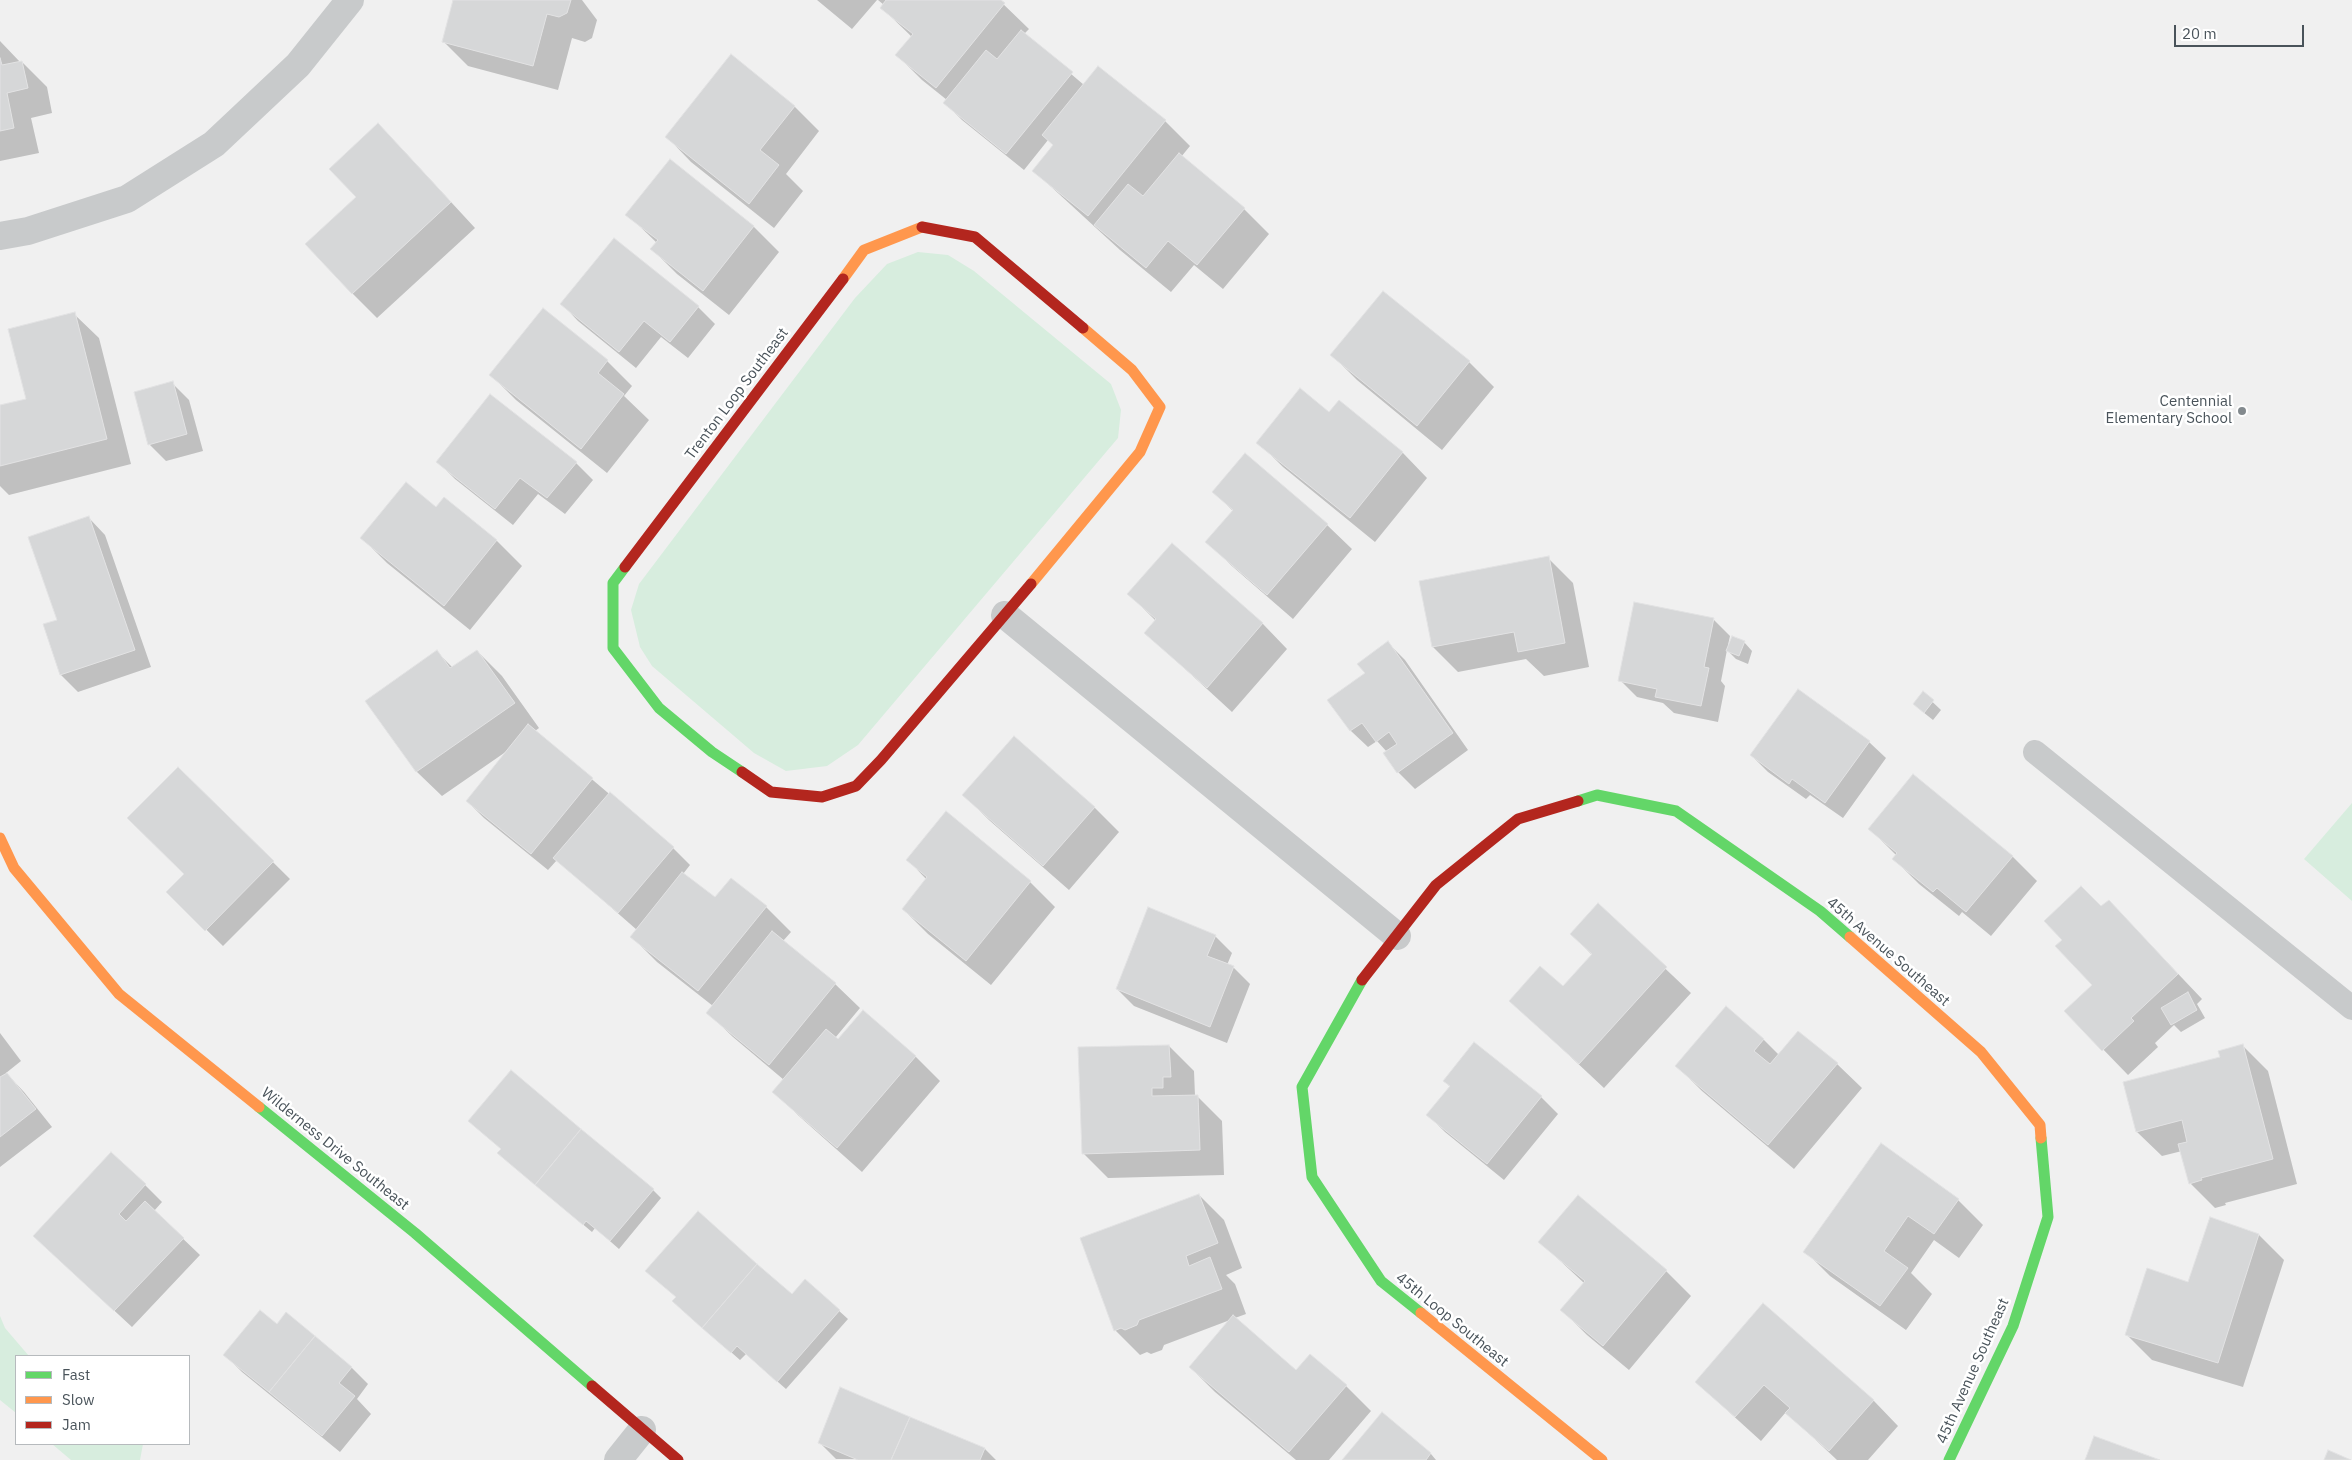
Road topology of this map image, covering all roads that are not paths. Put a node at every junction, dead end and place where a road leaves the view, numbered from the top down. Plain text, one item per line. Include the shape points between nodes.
1 (350, 0) edge
2 (0, 236) edge
3 (1005, 615) junction
4 (2035, 752) dead end
5 (0, 838) edge
6 (1397, 936) junction
7 (2352, 1008) edge
8 (642, 1430) junction
9 (618, 1460) edge
10 (678, 1460) edge
11 (1602, 1460) edge
12 (1949, 1460) edge

1 - 2 street via 298,65 214,144 127,199 28,231
3 - 3 street, Trenton Loop Southeast via 1140,452 1160,407 1132,370 974,237 922,227 864,250 613,583 613,648 659,708 712,752 771,792 822,797 856,786
3 - 6 street
4 - 7 lane
5 - 8 street, Wilderness Drive Southeast via 14,868 119,994 415,1233
6 - 11 street, 45th Loop Southeast via 1358,985 1302,1087 1312,1177 1381,1281
6 - 12 street, 45th Avenue Southeast via 1436,885 1518,819 1597,795 1676,812 1820,911 1981,1052 2040,1125 2048,1217 2013,1326
8 - 9 street
8 - 10 street, Wilderness Drive Southeast

